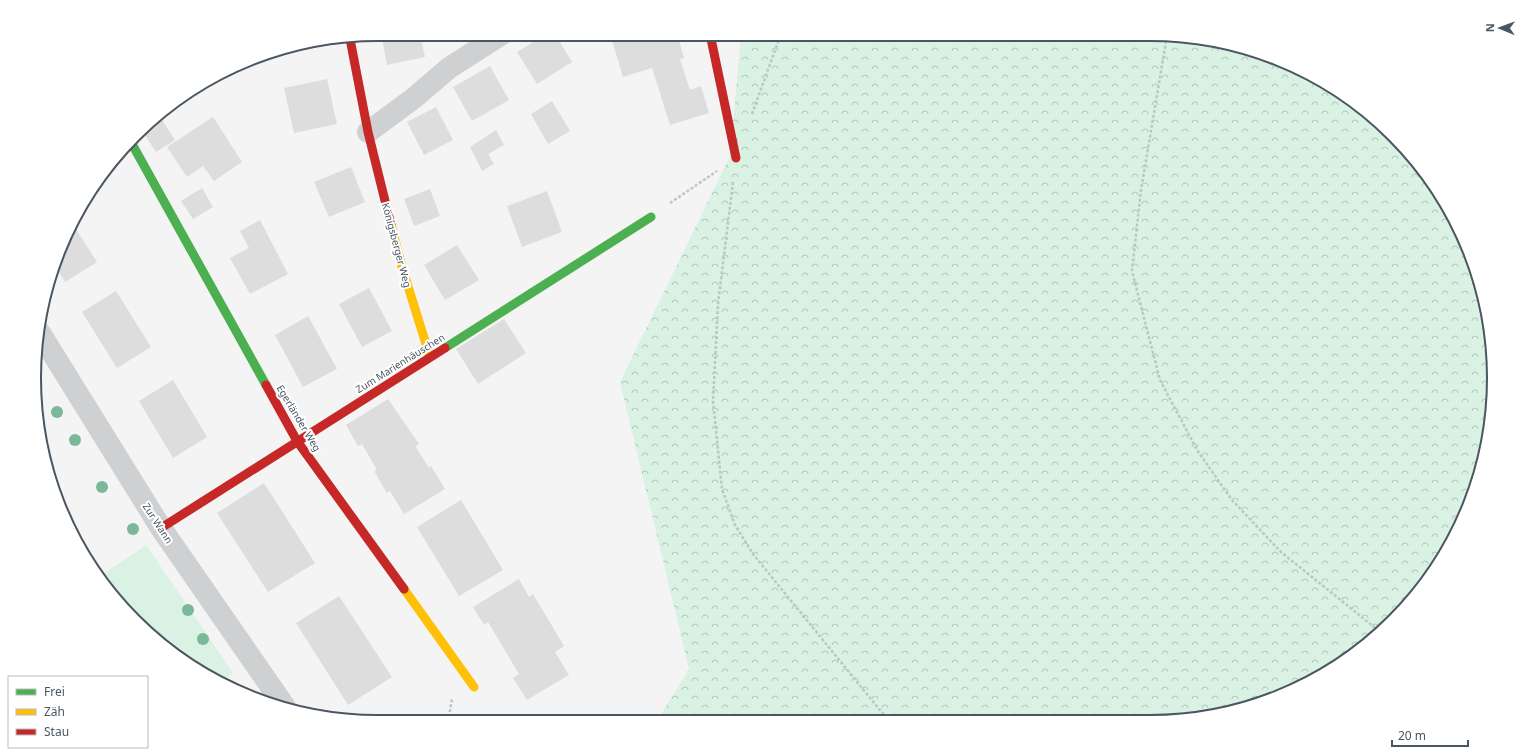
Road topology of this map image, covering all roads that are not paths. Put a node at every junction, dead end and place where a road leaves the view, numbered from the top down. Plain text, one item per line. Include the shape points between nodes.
1 (491, 41) edge
2 (711, 41) edge
3 (351, 42) edge
4 (368, 132) junction
5 (134, 147) edge
6 (736, 158) road end
7 (651, 217) dead end
8 (44, 339) edge
9 (430, 356) junction
10 (297, 441) junction
11 (161, 528) junction
12 (474, 687) dead end
13 (280, 700) edge

1 - 4 street via 449,68
2 - 6 street
3 - 4 street, Königsberger Weg
4 - 9 street, Königsberger Weg via 402,267
5 - 10 street, Egerländer Weg
7 - 9 street, Zum Marienhäuschen
8 - 11 street, Zur Wann
9 - 10 street, Zum Marienhäuschen
10 - 11 street, Zum Marienhäuschen
10 - 12 street, Egerländer Weg
11 - 13 street, Zur Wann

